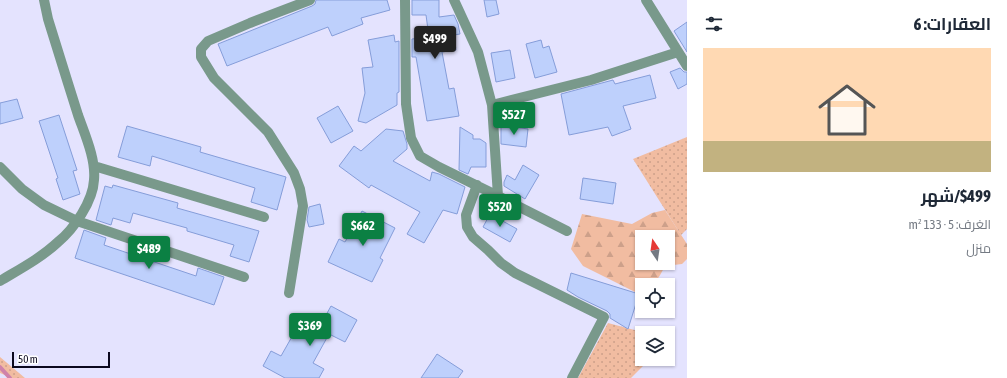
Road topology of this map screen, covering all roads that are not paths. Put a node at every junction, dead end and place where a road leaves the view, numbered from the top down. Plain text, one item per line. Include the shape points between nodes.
1 (44, 0) edge
2 (310, 0) edge
3 (405, 0) edge
4 (454, 0) edge
5 (646, 0) edge
6 (678, 52) junction
7 (687, 66) edge
8 (492, 105) junction
9 (94, 166) junction
10 (0, 167) edge
11 (477, 186) junction
12 (498, 196) junction
13 (264, 217) dead end
14 (76, 221) junction
15 (567, 231) dead end
16 (244, 277) dead end
17 (0, 281) edge
18 (289, 293) dead end
19 (572, 378) edge

1 - 9 street
2 - 18 street via 208,41 201,53 214,78 268,132 294,174 300,189 303,206
3 - 11 street via 406,104 411,138 420,156
4 - 8 street via 478,52
5 - 6 street
6 - 7 street
6 - 8 street via 590,80
8 - 12 street
9 - 13 street
9 - 14 street via 92,194
10 - 14 street via 22,189 44,205
11 - 12 street
11 - 19 street via 466,215 467,227 473,237 511,270 604,317
12 - 15 street
14 - 16 street
14 - 17 street via 60,241

